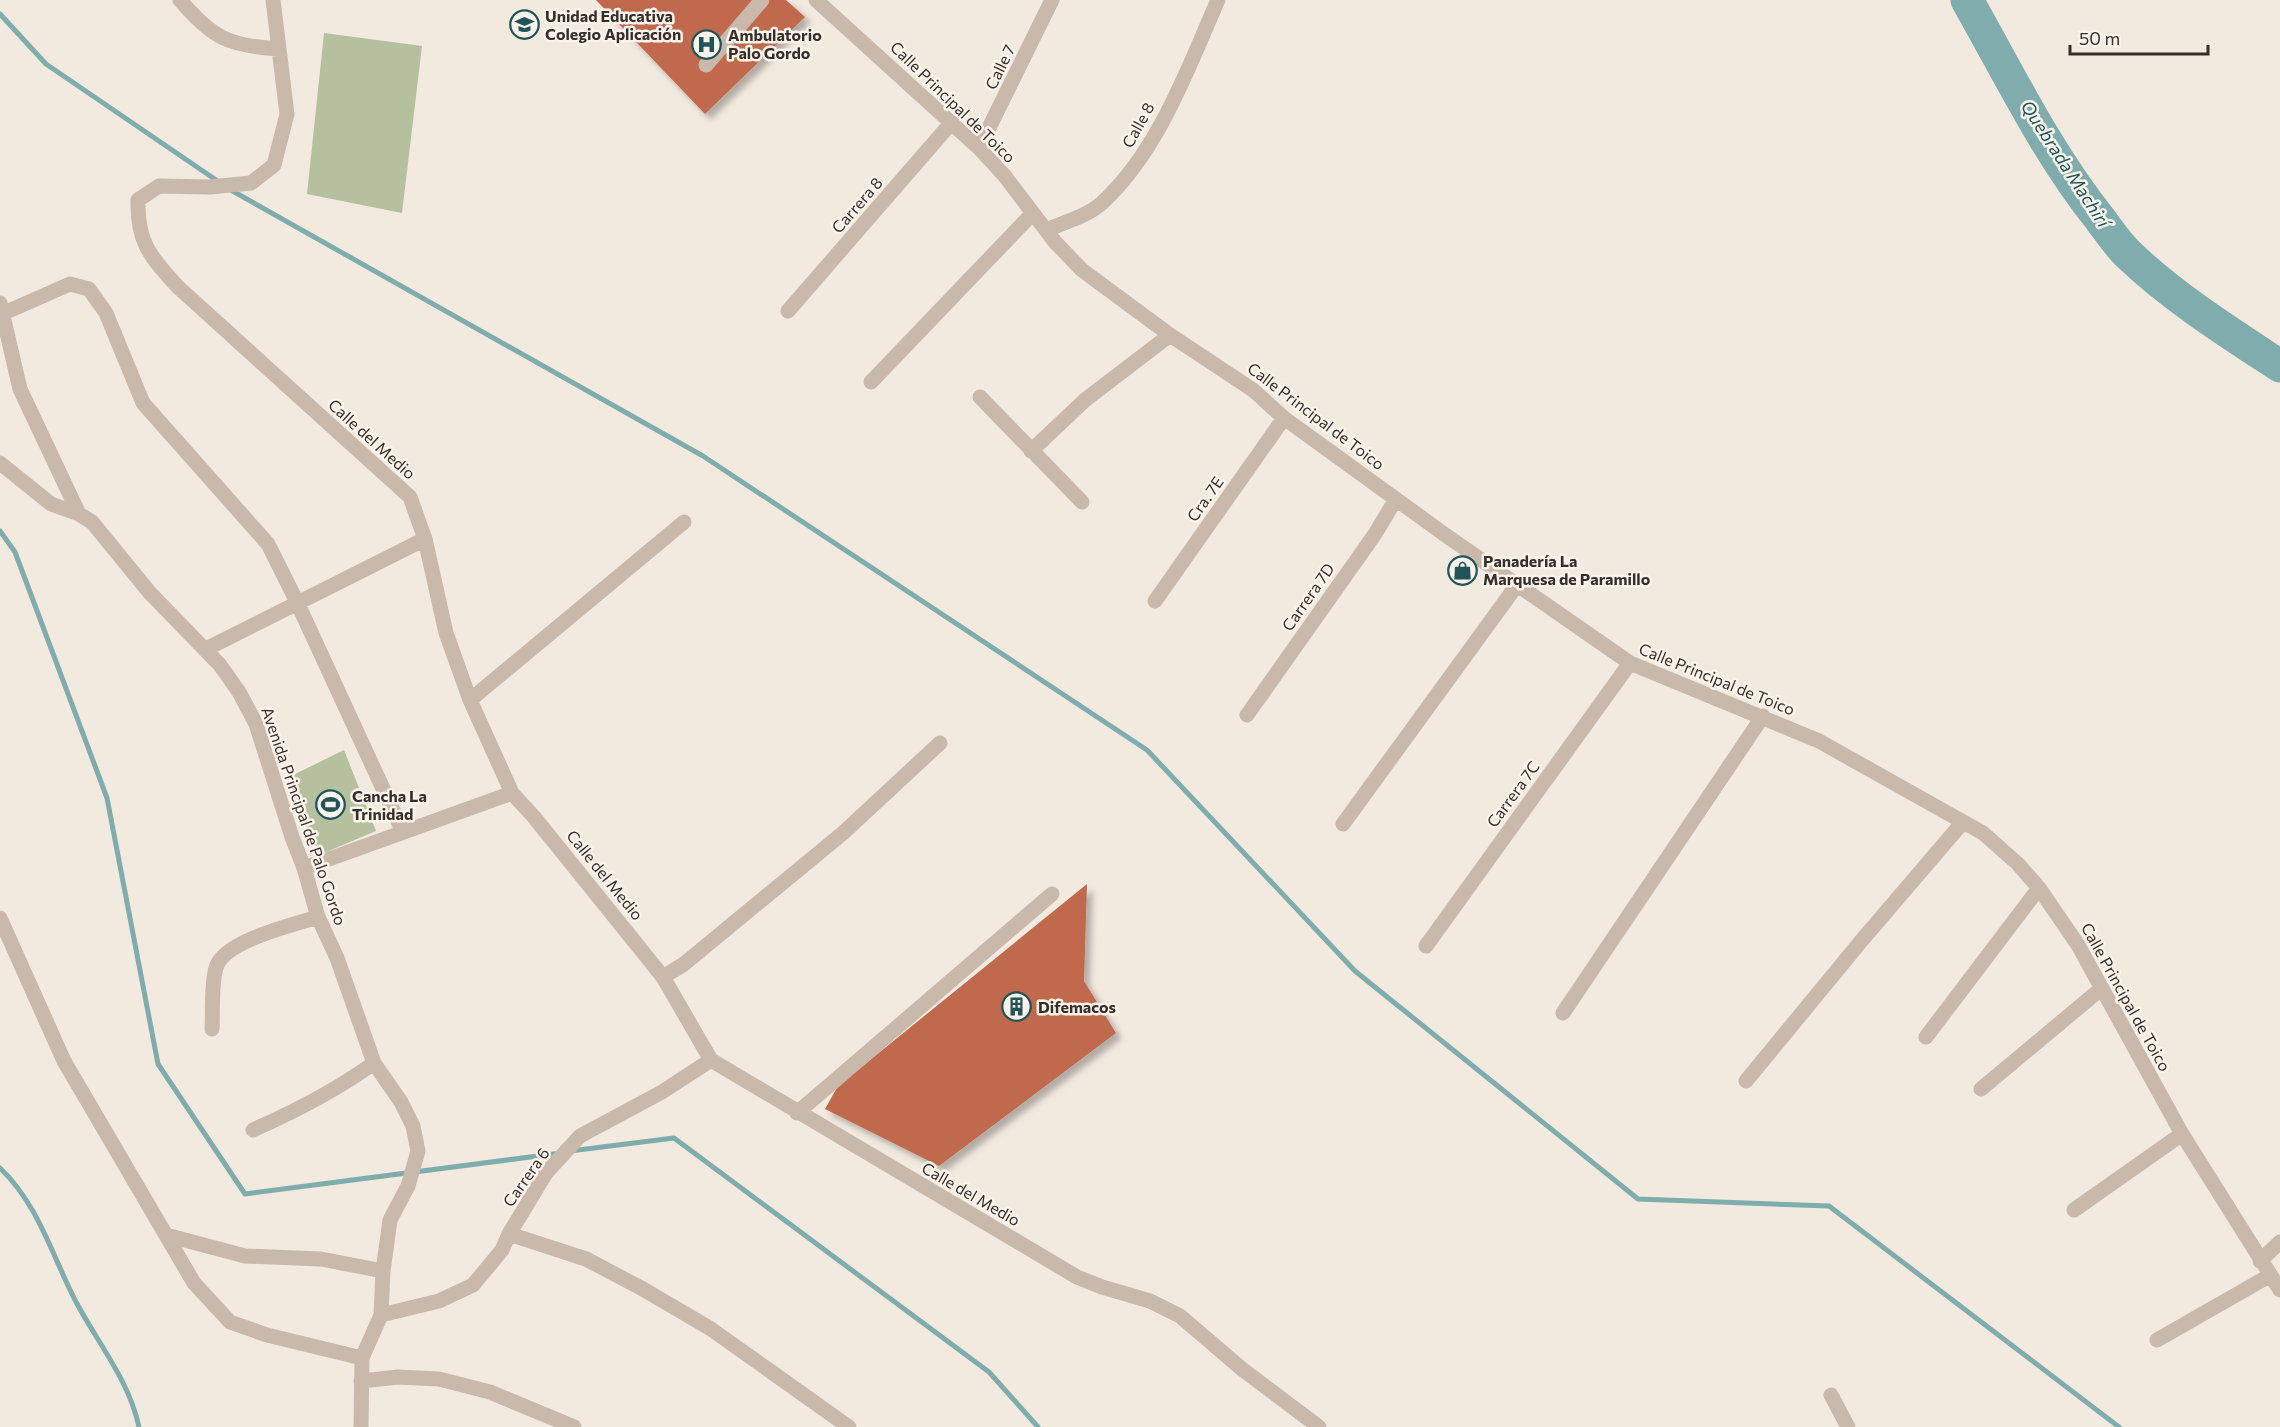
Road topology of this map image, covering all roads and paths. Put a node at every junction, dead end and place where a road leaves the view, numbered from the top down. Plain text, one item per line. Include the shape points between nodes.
1 (180, 0) edge
2 (273, 0) edge
3 (762, 0) edge
4 (816, 0) edge
5 (1052, 0) edge
6 (1218, 0) edge
7 (279, 49) junction
8 (706, 65) dead end
9 (952, 122) junction
10 (979, 148) junction
11 (1032, 214) junction
12 (1046, 230) junction
13 (2, 308) edge
14 (788, 311) dead end
15 (1170, 335) junction
16 (871, 382) dead end
17 (980, 397) dead end
18 (1284, 418) junction
19 (1031, 451) junction
20 (0, 463) edge
21 (1396, 499) junction
22 (1082, 502) dead end
23 (79, 514) junction
24 (684, 522) dead end
25 (425, 539) junction
26 (1517, 585) junction
27 (1155, 601) dead end
28 (297, 602) junction
29 (206, 649) junction
30 (1630, 663) junction
31 (470, 700) junction
32 (1247, 715) dead end
33 (1763, 716) junction
34 (940, 743) dead end
35 (512, 793) junction
36 (1963, 822) junction
37 (1343, 824) dead end
38 (403, 832) junction
39 (304, 868) junction
40 (2039, 888) junction
41 (1052, 894) dead end
42 (318, 917) junction
43 (0, 918) edge
44 (1425, 946) dead end
45 (663, 977) junction
46 (2102, 988) junction
47 (1563, 1013) dead end
48 (212, 1029) dead end
49 (1926, 1037) dead end
50 (711, 1060) junction
51 (374, 1063) junction
52 (1746, 1081) dead end
53 (1981, 1089) dead end
54 (797, 1113) junction
55 (253, 1130) dead end
56 (2182, 1134) junction
57 (2074, 1210) dead end
58 (509, 1234) junction
59 (166, 1235) junction
60 (2280, 1242) edge
61 (2260, 1261) junction
62 (383, 1271) junction
63 (2269, 1276) junction
64 (2280, 1290) edge
65 (381, 1315) junction
66 (2157, 1340) dead end
67 (362, 1358) junction
68 (361, 1381) junction
69 (1831, 1395) dead end
70 (361, 1427) edge
71 (574, 1427) edge
72 (849, 1427) edge
73 (1319, 1427) edge
74 (1848, 1427) edge

1 - 7 street via 200,24 222,38 251,47
2 - 7 street
3 - 8 street
4 - 9 street, Calle Principal de Toico
5 - 10 street, Calle 7
6 - 12 street, Calle 8 via 1145,154 1102,202 1082,216
7 - 25 street, Calle del Medio via 287,114 274,165 251,183 159,186 138,200 143,242 178,287 410,497
9 - 10 street, Calle Principal de Toico
9 - 14 street, Carrera 8
10 - 11 street, Calle Principal de Toico
11 - 12 street, Calle Principal de Toico
11 - 16 street
12 - 15 street, Calle Principal de Toico via 1082,270
13 - 23 street, Avenida Principal de Palo Gordo via 20,389
13 - 28 street via 70,284 89,289 106,313 143,403 268,544
15 - 18 street, Calle Principal de Toico via 1252,390
15 - 19 street via 1085,400
17 - 19 street
18 - 21 street, Calle Principal de Toico
18 - 27 street, Cra. 7E
19 - 22 street
20 - 23 street via 51,504
21 - 26 street, Calle Principal de Toico
21 - 32 street, Carrera 7D
23 - 29 street, Avenida Principal de Palo Gordo via 92,522 150,593
24 - 31 street
25 - 28 street
25 - 31 street, Calle del Medio via 446,633
26 - 30 street, Calle Principal de Toico
26 - 37 street
28 - 29 street
28 - 38 street
29 - 39 street, Avenida Principal de Palo Gordo via 239,692 256,724
30 - 33 street, Calle Principal de Toico
30 - 44 street, Carrera 7C
31 - 35 street, Calle del Medio
33 - 36 street, Calle Principal de Toico via 1819,741
33 - 47 street
34 - 45 street via 843,833
35 - 38 street
35 - 45 street, Calle del Medio
36 - 40 street, Calle Principal de Toico via 1983,833
36 - 52 street
38 - 39 street
39 - 42 street, Avenida Principal de Palo Gordo
40 - 46 street, Calle Principal de Toico
40 - 49 street
41 - 54 street
42 - 48 street via 238,945 224,956 216,968
42 - 51 street, Avenida Principal de Palo Gordo via 337,958
43 - 59 street via 64,1061
45 - 50 street, Calle del Medio
46 - 53 street
46 - 56 street, Calle Principal de Toico
50 - 54 street, Calle del Medio
50 - 58 street, Carrera 6 via 662,1092 580,1136 546,1173
51 - 55 street via 299,1110
51 - 62 street, Avenida Principal de Palo Gordo via 401,1102 413,1126 418,1150 408,1186 390,1220
54 - 73 street, Calle del Medio via 1077,1276 1150,1301 1180,1316
56 - 57 street
56 - 61 street, Calle Principal de Toico
58 - 65 street, Carrera 6 via 502,1250 473,1285 439,1301
58 - 72 street via 586,1260 643,1289 711,1329
59 - 62 street via 245,1256 321,1258
59 - 67 street via 194,1283 230,1322
60 - 61 street
61 - 63 street, Calle Principal de Toico
62 - 65 street, Avenida Principal de Palo Gordo
63 - 64 street, Calle Principal de Toico
63 - 66 street
65 - 67 street, Avenida Principal de Palo Gordo
67 - 68 street, Avenida Principal de Palo Gordo
68 - 70 street, Avenida Principal de Palo Gordo
68 - 71 street via 398,1377 439,1379 490,1392
69 - 74 street

